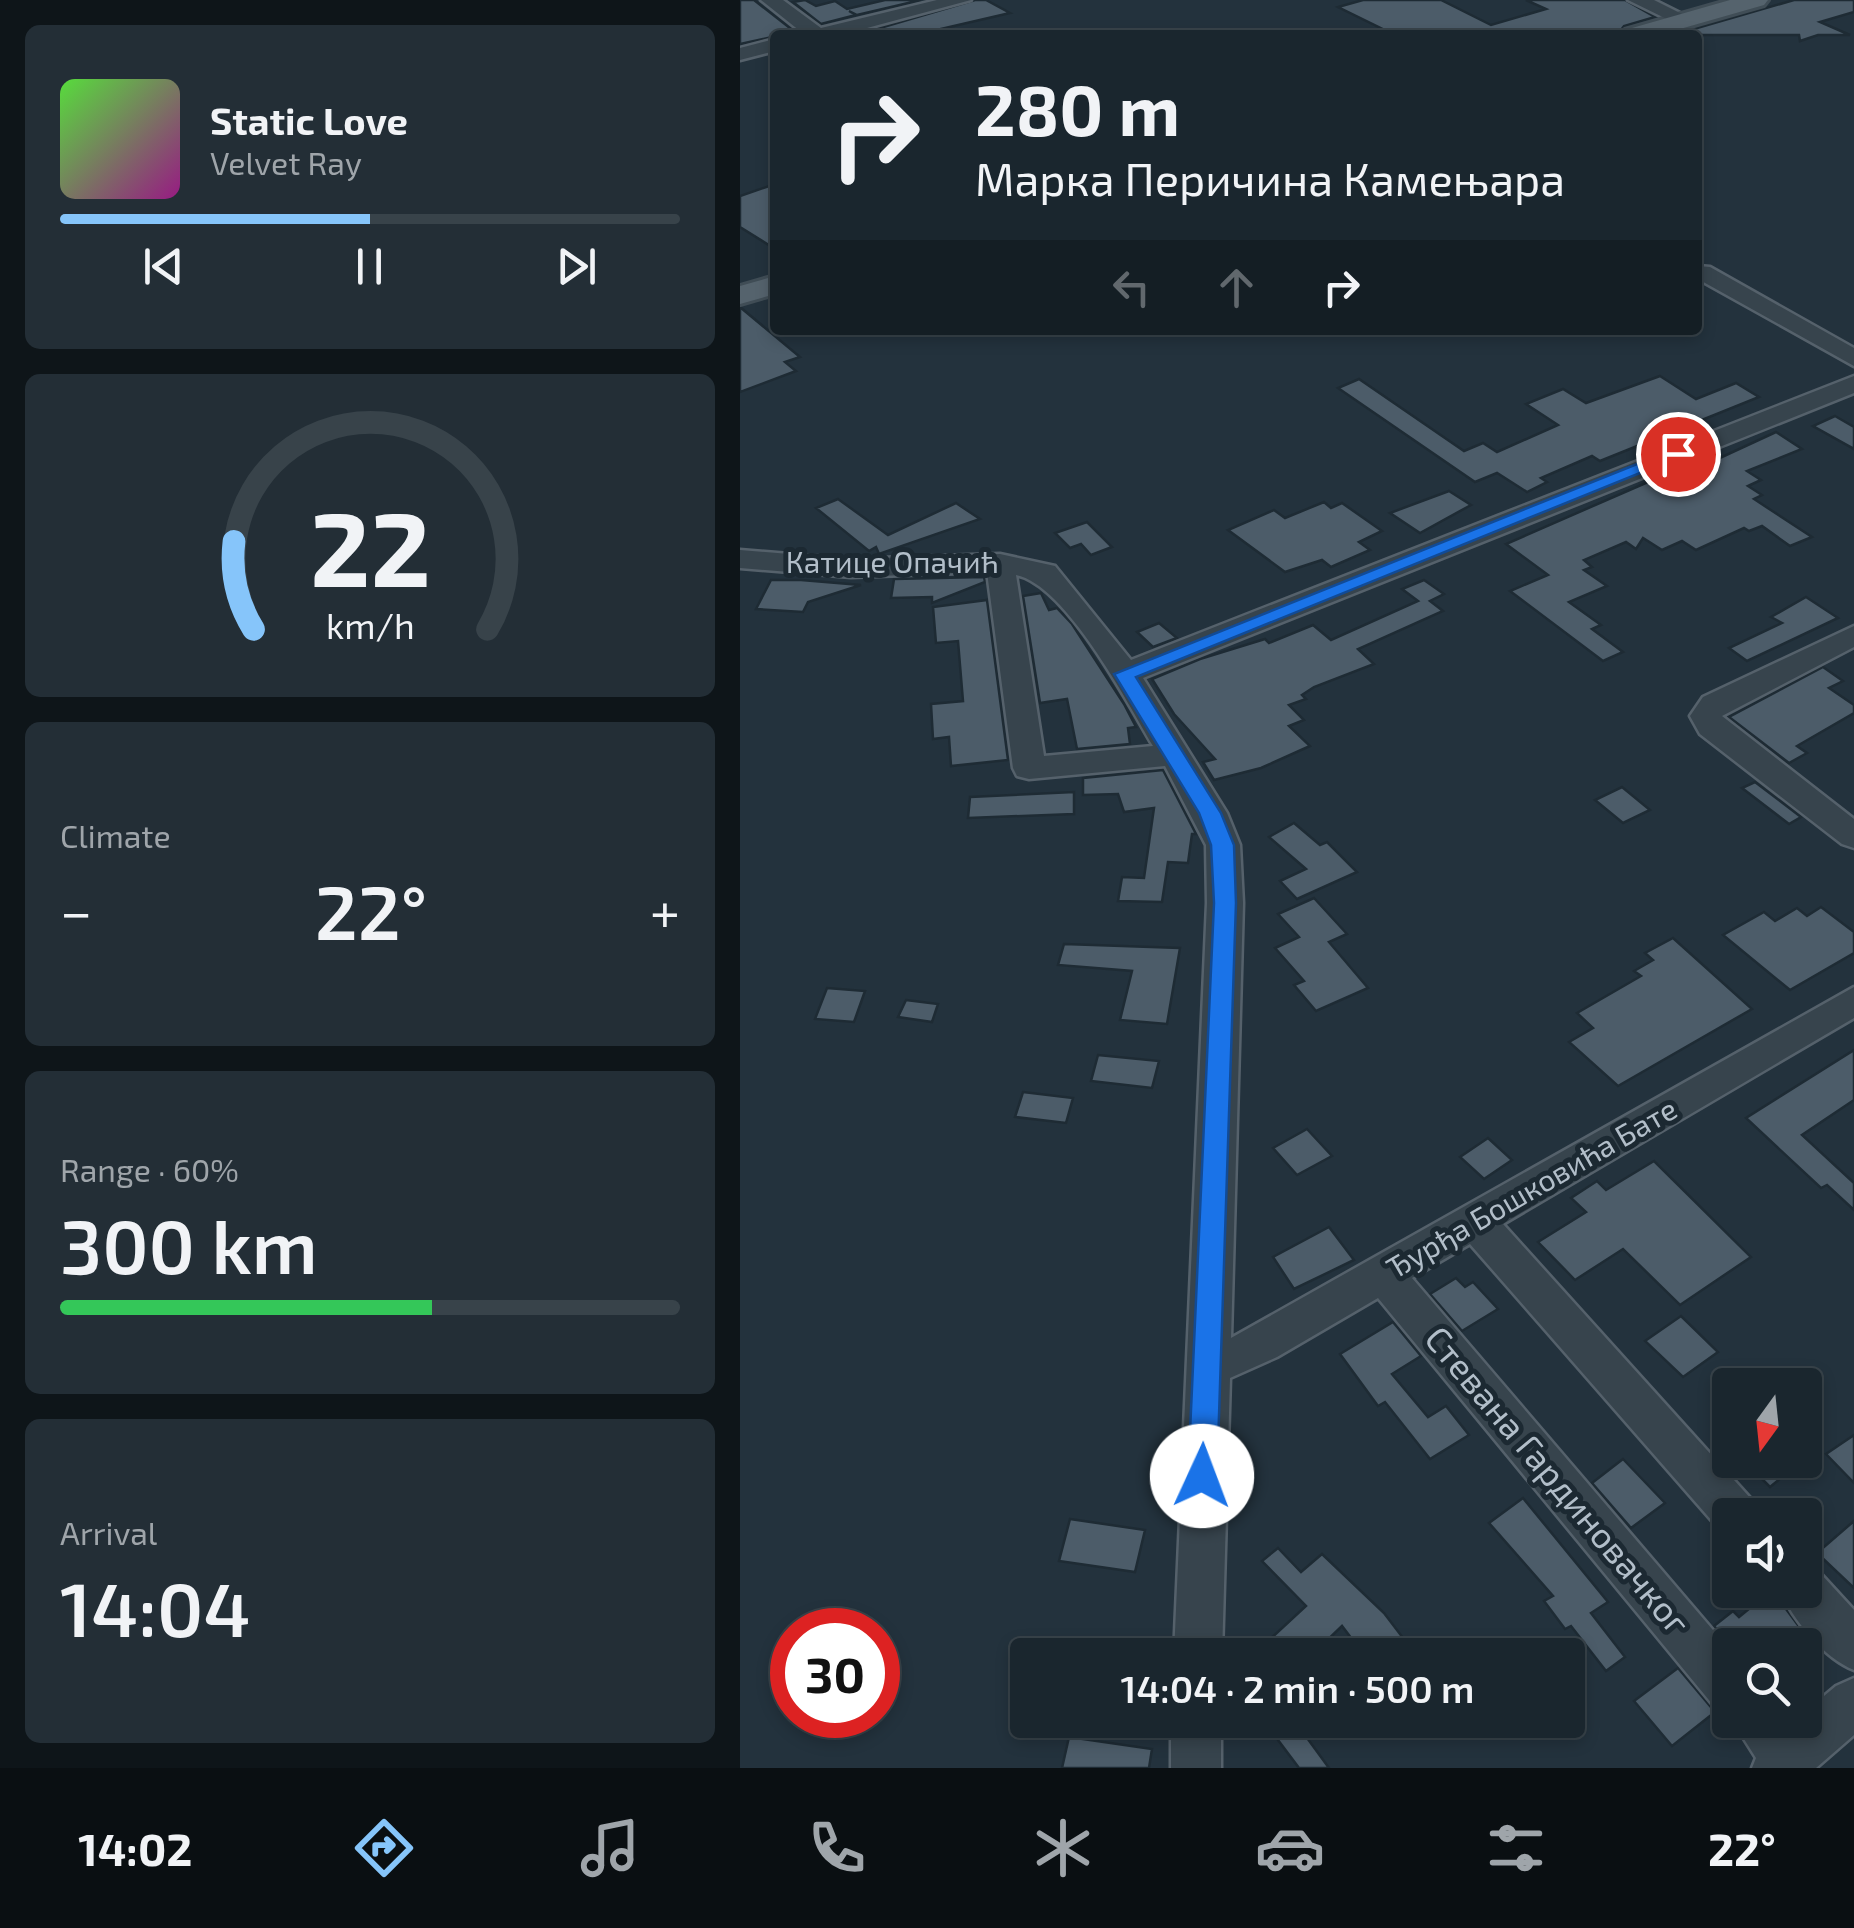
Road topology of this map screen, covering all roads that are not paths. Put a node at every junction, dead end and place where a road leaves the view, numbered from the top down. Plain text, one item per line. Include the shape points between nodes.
1 (771, 0) edge
2 (961, 0) edge
3 (1638, 0) edge
4 (1756, 0) edge
5 (1684, 20) junction
6 (810, 30) edge
7 (838, 30) edge
8 (1650, 30) edge
9 (770, 47) edge
10 (740, 54) edge
11 (1702, 272) dead end
12 (770, 286) edge
13 (740, 295) edge
14 (1854, 358) edge
15 (1854, 384) edge
16 (740, 559) edge
17 (1000, 562) junction
18 (1854, 635) edge
19 (1124, 674) junction
20 (1174, 755) junction
21 (1854, 836) edge
22 (1854, 1002) edge
23 (1476, 1222) junction
24 (1384, 1274) junction
25 (1206, 1369) junction
26 (1721, 1498) edge
27 (1820, 1608) edge
28 (1198, 1638) edge
29 (1854, 1646) edge
30 (1712, 1666) edge
31 (1854, 1703) edge
32 (1196, 1738) edge
33 (1768, 1738) edge
34 (1783, 1763) edge
35 (1196, 1768) edge

1 - 6 street
2 - 7 street
3 - 5 street
4 - 5 main road
5 - 8 main road
9 - 10 street
11 - 14 street
12 - 13 main road
15 - 19 street
16 - 17 street, Катице Опачић via 851,568
17 - 19 street, Катице Опачић via 1051,577
17 - 20 street via 1029,768
18 - 21 street via 1714,704 1706,716 1711,727
19 - 20 street, Катице Опачић
20 - 25 street, Катице Опачић via 1218,828 1226,886
22 - 23 street, Ђурђа Бошковића Бате
23 - 24 street, Ђурђа Бошковића Бате
23 - 26 street
24 - 25 street, Ђурђа Бошковића Бате
24 - 30 street, Стевана Гардиновачког
25 - 28 street, Катице Опачић
27 - 29 street
31 - 34 street
32 - 35 street
33 - 34 street

